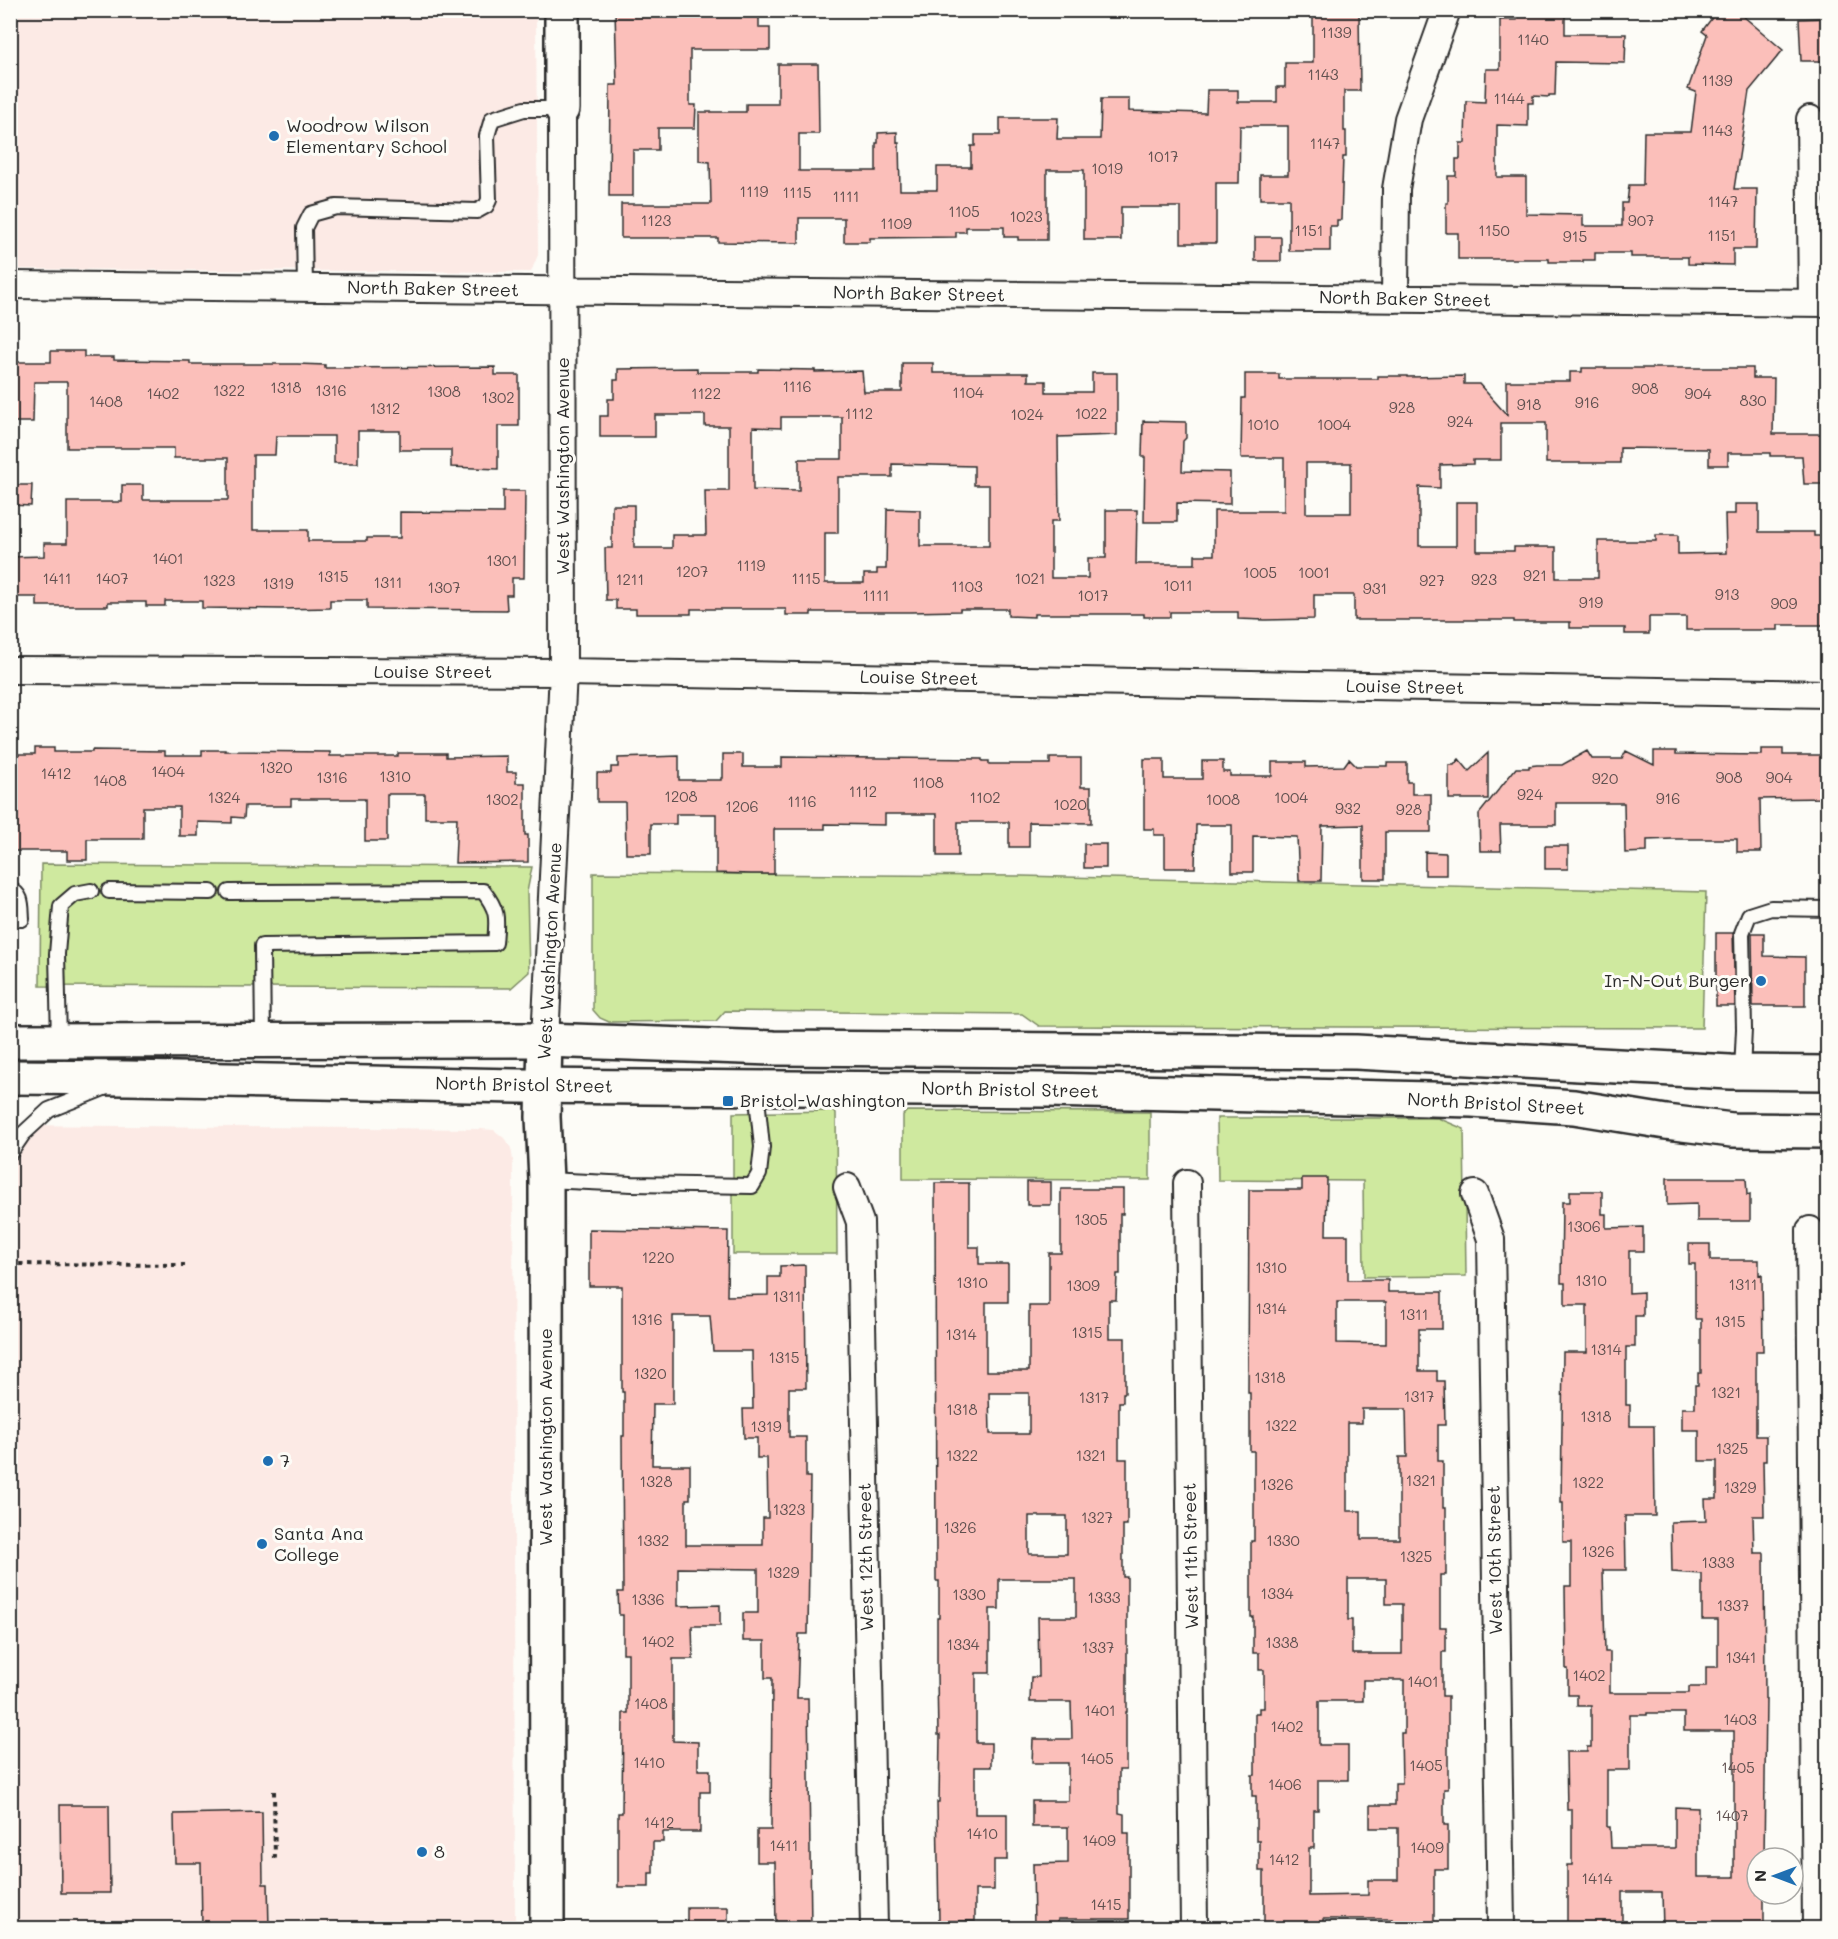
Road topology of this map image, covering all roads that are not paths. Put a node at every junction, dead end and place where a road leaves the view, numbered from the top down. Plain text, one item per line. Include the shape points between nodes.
1 (562, 10) edge
2 (1447, 10) edge
3 (562, 109) junction
4 (1810, 119) dead end
5 (10, 285) edge
6 (305, 288) junction
7 (562, 291) junction
8 (1395, 299) junction
9 (1820, 303) edge
10 (10, 670) edge
11 (563, 672) junction
12 (1827, 694) edge
13 (10, 890) edge
14 (91, 891) dead end
15 (109, 891) dead end
16 (211, 892) dead end
17 (229, 892) dead end
18 (1827, 909) edge
19 (10, 919) edge
20 (545, 1040) junction
21 (10, 1041) edge
22 (58, 1041) junction
23 (263, 1041) junction
24 (1742, 1072) junction
25 (1827, 1073) edge
26 (10, 1077) edge
27 (128, 1078) junction
28 (544, 1086) junction
29 (756, 1088) junction
30 (1827, 1131) edge
31 (10, 1153) edge
32 (546, 1180) junction
33 (1187, 1183) dead end
34 (847, 1187) dead end
35 (1475, 1194) dead end
36 (1810, 1230) dead end
37 (547, 1929) edge
38 (874, 1929) edge
39 (1194, 1929) edge
40 (1501, 1929) edge
41 (1816, 1929) edge

1 - 3 main road, West Washington Avenue
2 - 8 street via 1408,119 1396,189
3 - 6 lane via 524,109 492,119 487,136 489,200 477,211 336,207 311,214 304,228
3 - 7 street, West Washington Avenue
4 - 9 street
5 - 6 street, North Baker Street
6 - 7 street, North Baker Street
7 - 8 street, North Baker Street
7 - 11 street, West Washington Avenue
8 - 9 street, North Baker Street
10 - 11 street, Louise Street
11 - 12 street, Louise Street
11 - 20 street, West Washington Avenue
13 - 19 lane via 21,900 21,919
14 - 22 lane via 75,894 61,906
15 - 16 lane
17 - 23 lane via 483,891 494,904 495,943 262,946
18 - 24 lane via 1771,908 1749,915 1742,933
20 - 23 main road
20 - 24 main road via 774,1048 1356,1052
20 - 28 main road, West Washington Avenue
21 - 22 main road
22 - 23 main road
24 - 25 main road
26 - 27 main road, North Bristol Street
27 - 28 main road, North Bristol Street
27 - 31 lane via 49,1110 23,1134
28 - 29 main road, North Bristol Street
28 - 32 main road, West Washington Avenue
29 - 30 main road, North Bristol Street via 1472,1100 1574,1107 1732,1130
29 - 32 lane via 762,1147 759,1174 752,1186
32 - 37 main road, West Washington Avenue
33 - 39 street, West 11th Street
34 - 38 street, West 12th Street via 860,1222
35 - 40 street, West 10th Street via 1491,1239
36 - 41 street

